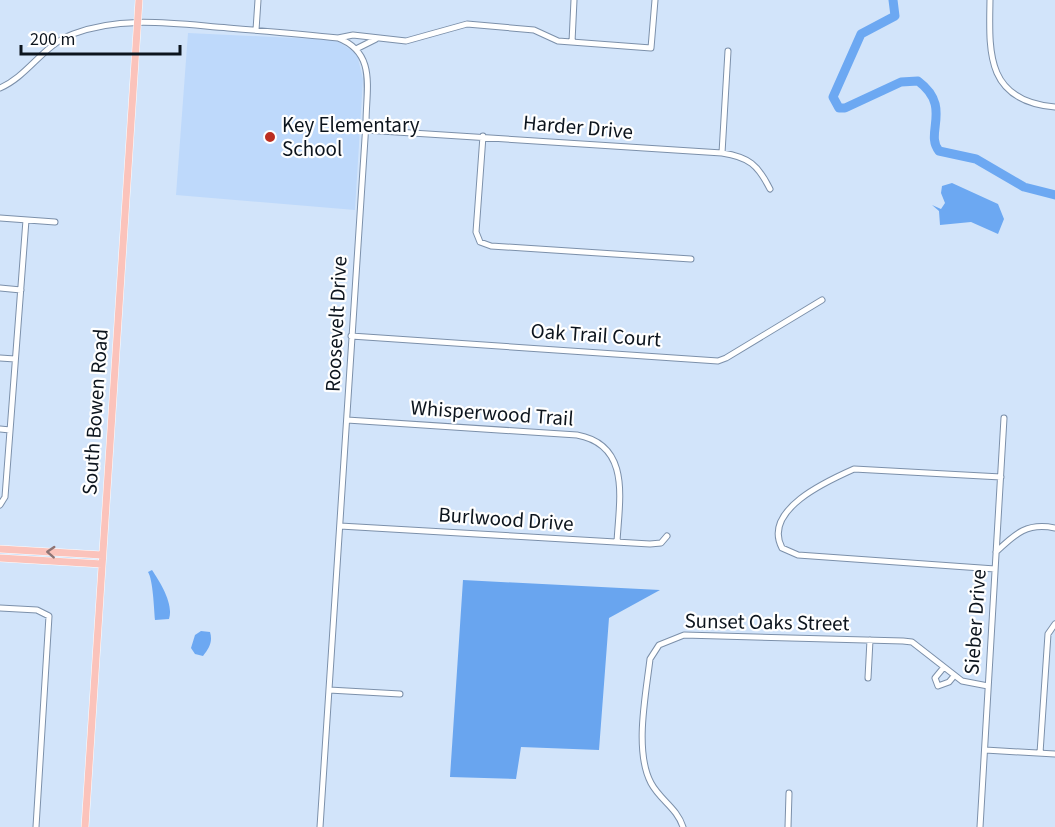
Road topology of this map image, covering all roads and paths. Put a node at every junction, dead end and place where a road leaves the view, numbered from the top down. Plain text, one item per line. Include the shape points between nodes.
1 (139, 0) edge
2 (258, 0) edge
3 (574, 0) edge
4 (655, 0) edge
5 (990, 0) edge
6 (138, 22) junction
7 (256, 30) junction
8 (338, 38) junction
9 (378, 39) junction
10 (572, 42) junction
11 (358, 48) junction
12 (728, 51) dead end
13 (0, 88) edge
14 (1055, 107) edge
15 (365, 130) junction
16 (483, 136) junction
17 (722, 153) junction
18 (770, 189) dead end
19 (0, 218) edge
20 (26, 220) junction
21 (55, 222) dead end
22 (691, 259) dead end
23 (0, 288) edge
24 (21, 290) junction
25 (822, 300) dead end
26 (351, 336) junction
27 (0, 358) edge
28 (15, 359) junction
29 (1004, 418) dead end
30 (347, 420) junction
31 (0, 429) edge
32 (10, 430) junction
33 (1001, 477) junction
34 (0, 505) edge
35 (340, 526) junction
36 (1055, 528) edge
37 (667, 537) dead end
38 (617, 542) junction
39 (0, 549) edge
40 (996, 552) junction
41 (102, 555) junction
42 (0, 558) edge
43 (102, 564) junction
44 (995, 568) junction
45 (0, 608) edge
46 (1055, 624) edge
47 (870, 640) junction
48 (944, 667) junction
49 (954, 676) junction
50 (868, 678) dead end
51 (988, 686) junction
52 (328, 690) junction
53 (400, 694) dead end
54 (985, 750) junction
55 (1040, 753) junction
56 (1055, 753) edge
57 (789, 793) dead end
58 (36, 827) edge
59 (85, 827) edge
60 (320, 827) edge
61 (683, 827) edge
62 (788, 827) edge
63 (980, 827) edge

1 - 6 main road, South Bowen Road
2 - 7 street
3 - 10 street
4 - 10 street via 651,48
5 - 14 street via 989,50 996,72 1025,100
6 - 7 street
6 - 13 street via 86,30 63,38
6 - 41 main road, South Bowen Road
7 - 8 street
8 - 9 street
8 - 11 street
9 - 10 street via 406,41 467,24 534,30 558,41
9 - 11 street
11 - 15 street, Roosevelt Drive via 366,65
12 - 17 street
15 - 16 street, Harder Drive
15 - 26 street, Roosevelt Drive
16 - 17 street, Harder Drive
16 - 22 street via 476,232 480,242 491,246
17 - 18 street, Harder Drive via 754,162
19 - 20 street
20 - 21 street
20 - 24 street
23 - 24 street
24 - 28 street
25 - 26 street, Oak Trail Court via 718,361
26 - 30 street, Roosevelt Drive
27 - 28 street
28 - 32 street
29 - 33 street, Sieber Drive
30 - 35 street, Roosevelt Drive
30 - 38 street, Whisperwood Trail via 577,435 596,440 612,457 619,475
31 - 32 street
32 - 34 street via 5,497
33 - 40 street, Sieber Drive
33 - 44 street via 854,469 801,497 782,520 778,534 782,548 798,555
35 - 38 street, Burlwood Drive
35 - 52 street, Roosevelt Drive
36 - 40 street via 1024,528
37 - 38 street, Burlwood Drive via 661,543
41 -> 39 main road
40 - 44 street, Sieber Drive
41 - 43 main road, South Bowen Road
42 - 43 main road
43 - 59 main road, South Bowen Road
44 - 51 street, Sieber Drive
45 - 58 street via 45,612 49,619
46 - 55 street via 1048,633
47 - 48 street, Sunset Oaks Street via 912,642
47 - 50 street
47 - 61 street, Sunset Oaks Street via 684,635 659,645 650,659 643,756 651,782
48 - 49 street, Sunset Oaks Street
48 - 49 street via 935,678 938,686
49 - 51 street, Sunset Oaks Street via 966,683
51 - 54 street, Sieber Drive
52 - 53 street
52 - 60 street, Roosevelt Drive
54 - 55 street
54 - 63 street, Sieber Drive
55 - 56 street
57 - 62 street

